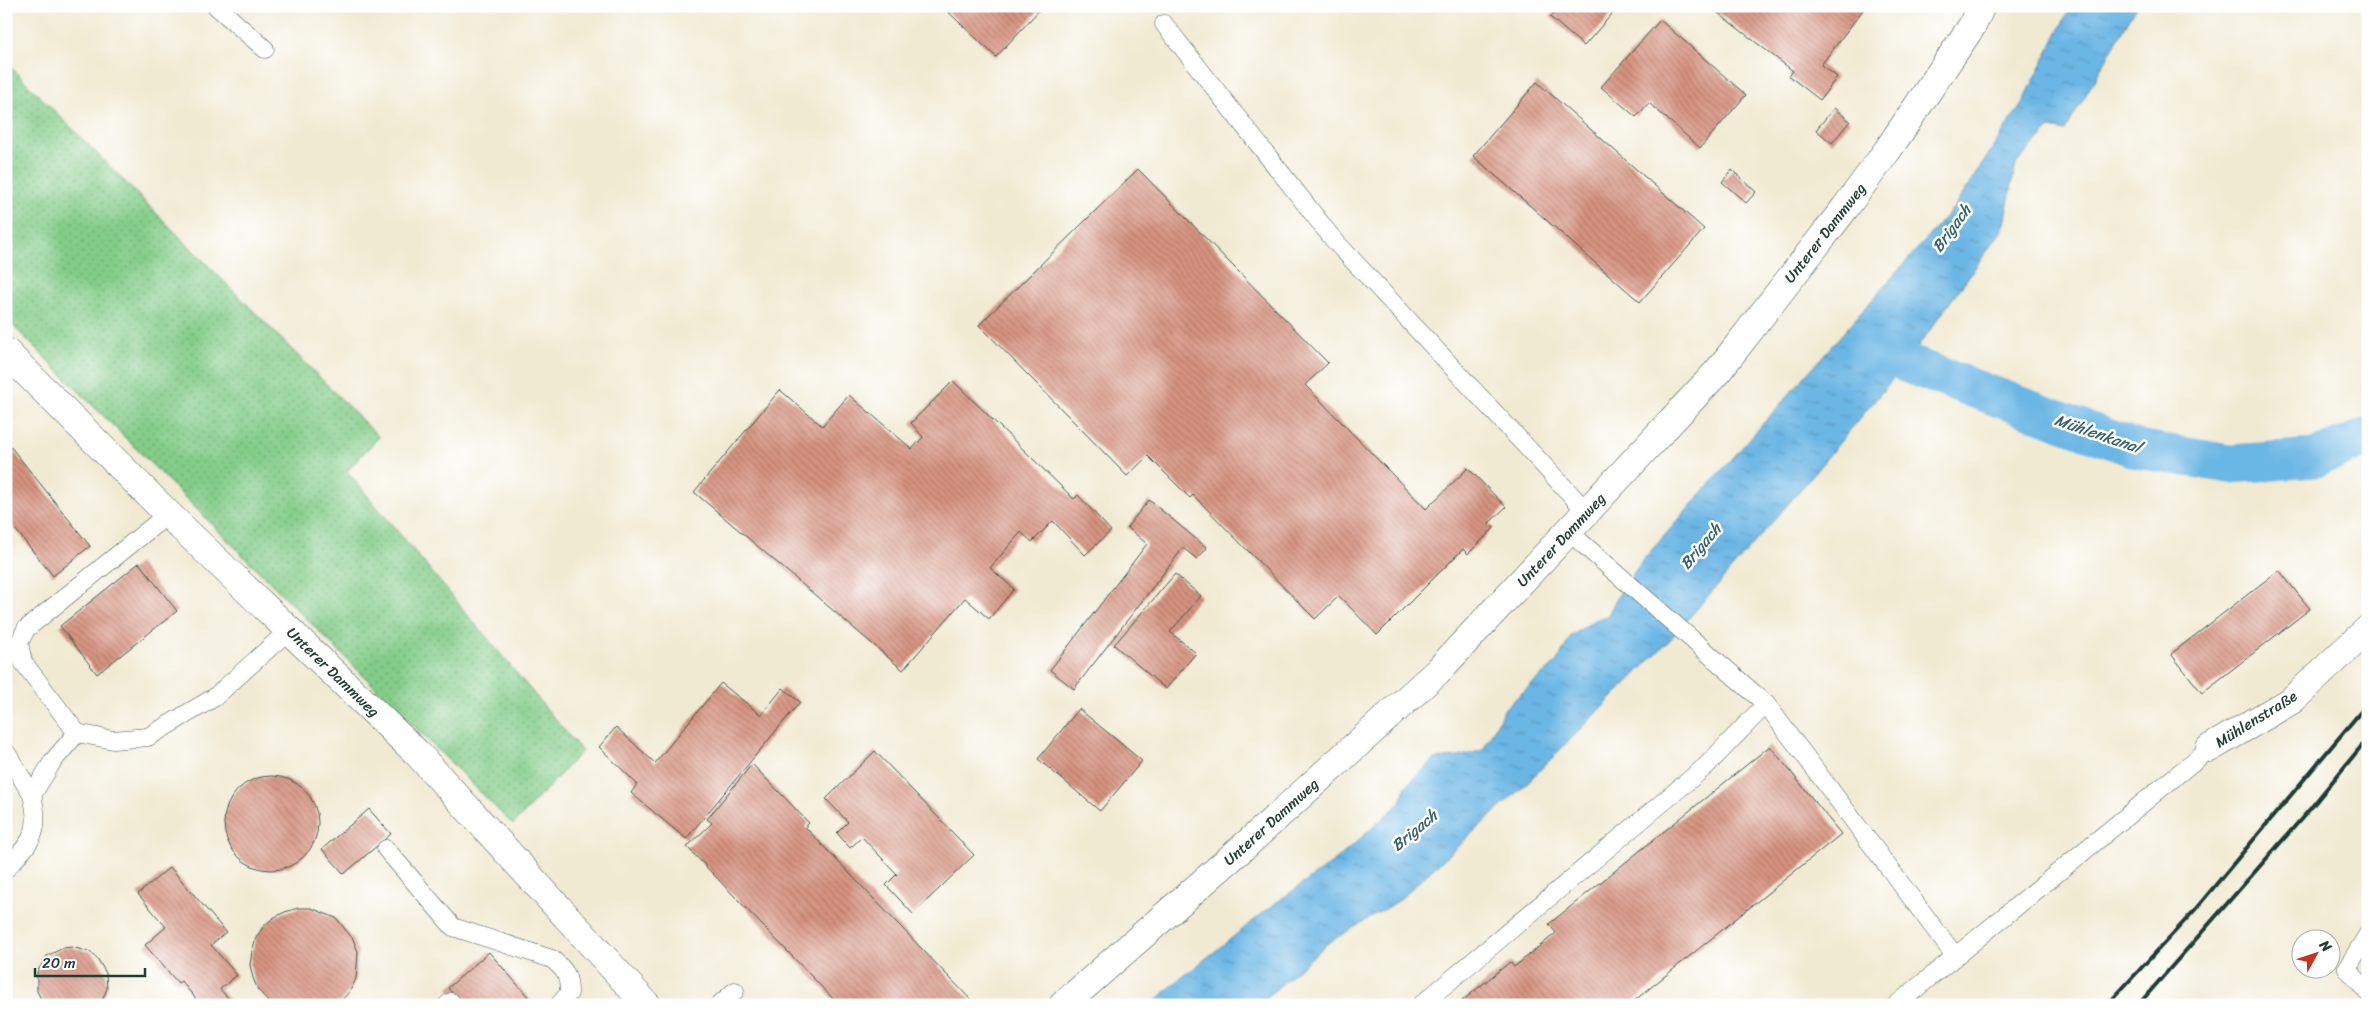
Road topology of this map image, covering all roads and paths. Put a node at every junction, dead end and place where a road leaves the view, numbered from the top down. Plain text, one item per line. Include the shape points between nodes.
1 (216, 6) edge
2 (1981, 6) edge
3 (1164, 24) dead end
4 (265, 49) dead end
5 (6, 352) edge
6 (1587, 512) junction
7 (168, 514) junction
8 (1568, 532) junction
9 (2368, 629) edge
10 (289, 630) junction
11 (1766, 704) junction
12 (77, 733) junction
13 (2210, 748) joint
14 (6, 752) edge
15 (32, 795) junction
16 (386, 849) dead end
17 (6, 869) edge
18 (2368, 934) edge
19 (1955, 956) junction
20 (735, 991) dead end
21 (2368, 993) edge
22 (447, 1005) edge
23 (453, 1005) edge
24 (559, 1005) edge
25 (647, 1005) edge
26 (719, 1005) edge
27 (1064, 1005) edge
28 (1421, 1005) edge
29 (1896, 1005) edge

1 - 4 lane
2 - 6 street, Unterer Dammweg via 1972,26 1839,216 1718,371
3 - 6 lane via 1333,240
5 - 7 street, Unterer Dammweg
6 - 8 street, Unterer Dammweg
7 - 10 street, Unterer Dammweg
7 - 12 lane via 26,629 18,642 23,662
8 - 11 lane
8 - 27 street, Unterer Dammweg via 1437,672
9 - 13 street, Mühlenstraße via 2292,700
10 - 12 lane via 215,697 148,737 114,740
10 - 25 street, Unterer Dammweg via 418,754
11 - 19 lane
11 - 28 lane via 1706,766
12 - 15 lane via 53,761
13 - 19 lane
14 - 15 lane
15 - 17 lane via 37,816 32,839
16 - 24 lane via 453,926 552,959 562,967 569,979 569,993
18 - 21 lane via 2347,968
19 - 29 lane
20 - 26 lane
22 - 23 lane via 451,1002

